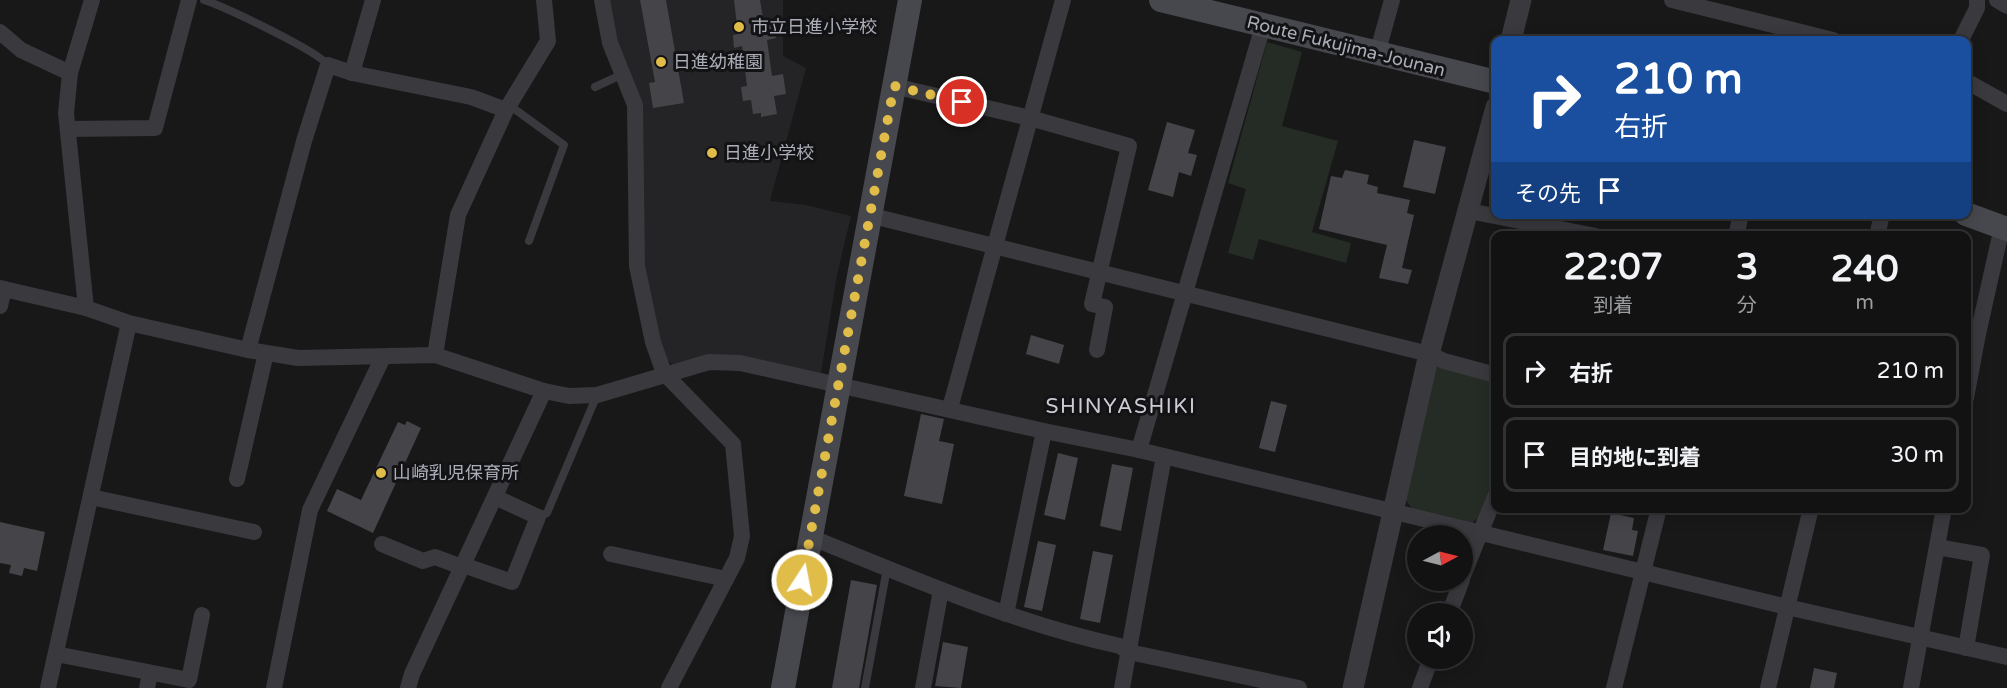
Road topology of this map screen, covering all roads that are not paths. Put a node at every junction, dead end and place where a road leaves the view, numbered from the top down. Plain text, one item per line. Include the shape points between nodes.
1 (92, 0) edge
2 (189, 0) edge
3 (204, 0) edge
4 (373, 0) edge
5 (544, 0) edge
6 (602, 0) edge
7 (910, 0) edge
8 (1063, 0) edge
9 (1161, 0) edge
10 (1392, 0) edge
11 (1521, 0) edge
12 (1672, 0) edge
13 (1977, 0) edge
14 (1997, 0) edge
15 (2007, 6) edge
16 (1263, 26) junction
17 (0, 32) edge
18 (1512, 36) edge
19 (1817, 36) edge
20 (1963, 36) edge
21 (1377, 54) junction
22 (328, 65) junction
23 (70, 73) junction
24 (352, 73) junction
25 (623, 74) junction
26 (1491, 81) edge
27 (1971, 84) edge
28 (894, 86) junction
29 (595, 87) dead end
30 (2007, 104) edge
31 (508, 107) junction
32 (1030, 118) junction
33 (1491, 126) edge
34 (68, 129) junction
35 (1469, 211) junction
36 (869, 215) junction
37 (1491, 215) edge
38 (1971, 216) edge
39 (1510, 219) edge
40 (2005, 228) edge
41 (1571, 231) edge
42 (529, 241) dead end
43 (993, 247) junction
44 (1101, 271) junction
45 (2, 289) edge
46 (1184, 293) junction
47 (0, 306) edge
48 (86, 308) junction
49 (129, 324) junction
50 (248, 350) junction
51 (1097, 350) dead end
52 (266, 353) junction
53 (1429, 354) junction
54 (435, 355) junction
55 (383, 357) junction
56 (1971, 371) edge
57 (664, 373) junction
58 (1491, 374) edge
59 (838, 384) junction
60 (544, 391) junction
61 (597, 395) junction
62 (950, 408) junction
63 (1044, 431) junction
64 (1139, 450) junction
65 (1164, 456) junction
66 (237, 479) dead end
67 (91, 497) junction
68 (495, 497) junction
69 (1491, 506) edge
70 (1392, 510) junction
71 (1658, 513) edge
72 (1810, 513) edge
73 (1943, 513) edge
74 (538, 517) junction
75 (254, 532) dead end
76 (1480, 532) junction
77 (810, 537) junction
78 (382, 544) dead end
79 (1937, 547) junction
80 (1473, 550) edge
81 (611, 554) dead end
82 (463, 566) junction
83 (887, 568) junction
84 (1642, 571) junction
85 (726, 579) junction
86 (941, 590) junction
87 (1787, 607) junction
88 (1006, 614) junction
89 (202, 615) dead end
90 (1920, 637) junction
91 (1966, 648) junction
92 (1130, 652) junction
93 (56, 654) junction
94 (2007, 657) edge
95 (1427, 669) edge
96 (148, 680) edge
97 (48, 688) edge
98 (274, 688) edge
99 (408, 688) edge
100 (669, 688) edge
101 (783, 688) edge
102 (865, 688) edge
103 (923, 688) edge
104 (1122, 688) edge
105 (1299, 688) edge
106 (1353, 688) edge
107 (1420, 688) edge
108 (1614, 688) edge
109 (1768, 688) edge
110 (1911, 688) edge

1 - 23 street
2 - 34 street via 155,128
3 - 22 lane via 304,48
4 - 24 street
5 - 31 street via 548,41
6 - 25 street via 610,44
7 - 28 main road
8 - 32 street
9 - 16 main road, Route Fukujima-Jounan
10 - 21 street
11 - 18 street
12 - 19 street
13 - 20 street
14 - 15 street
16 - 21 main road, Route Fukujima-Jounan
16 - 46 street
17 - 23 street via 21,50
21 - 26 main road, Route Fukujima-Jounan
22 - 24 street
22 - 50 street
23 - 34 street
24 - 31 street
25 - 29 lane
25 - 57 street via 635,105 638,280
27 - 30 street
28 - 32 street
28 - 36 main road
31 - 42 lane via 564,145
31 - 54 street via 458,215
32 - 43 street
32 - 44 street via 1129,146
33 - 35 street
34 - 48 street
35 - 37 street
35 - 53 street
36 - 43 street
36 - 59 main road
38 - 40 main road
39 - 41 street
40 - 56 street
43 - 44 street
43 - 62 street
44 - 46 street
44 - 51 street via 1092,304 1105,307
45 - 47 street
45 - 48 street
46 - 53 street
46 - 64 street
48 - 49 street
49 - 50 street
49 - 67 street
50 - 52 street
52 - 55 street via 298,358
52 - 66 street
53 - 58 street
53 - 70 street
54 - 55 street
54 - 60 street
55 - 98 street via 310,510
57 - 59 street via 725,361
57 - 61 street
57 - 85 street via 733,444 742,536
59 - 62 street
59 - 77 main road
60 - 61 street via 569,396
60 - 68 street
61 - 74 lane via 547,513
62 - 63 street
63 - 64 street
63 - 88 street
64 - 65 street
65 - 70 street
65 - 92 street
67 - 75 street
67 - 93 street
68 - 74 street
68 - 82 street
69 - 76 street
70 - 76 street
70 - 106 street
71 - 84 street
72 - 87 street
73 - 79 street
74 - 82 street via 512,582
76 - 80 street
76 - 84 street
77 - 83 street
77 - 101 main road
78 - 82 street via 423,561 435,557
79 - 90 street
79 - 91 street via 1982,555
81 - 85 street
82 - 99 street
83 - 86 street
83 - 102 lane
84 - 87 street
84 - 108 street
85 - 100 street
86 - 88 street
86 - 103 street
87 - 90 street
87 - 109 street
88 - 92 street
89 - 96 street via 189,680
90 - 91 street
90 - 110 street
91 - 94 street
92 - 104 street
92 - 105 street
93 - 96 street
93 - 97 street
95 - 107 street

